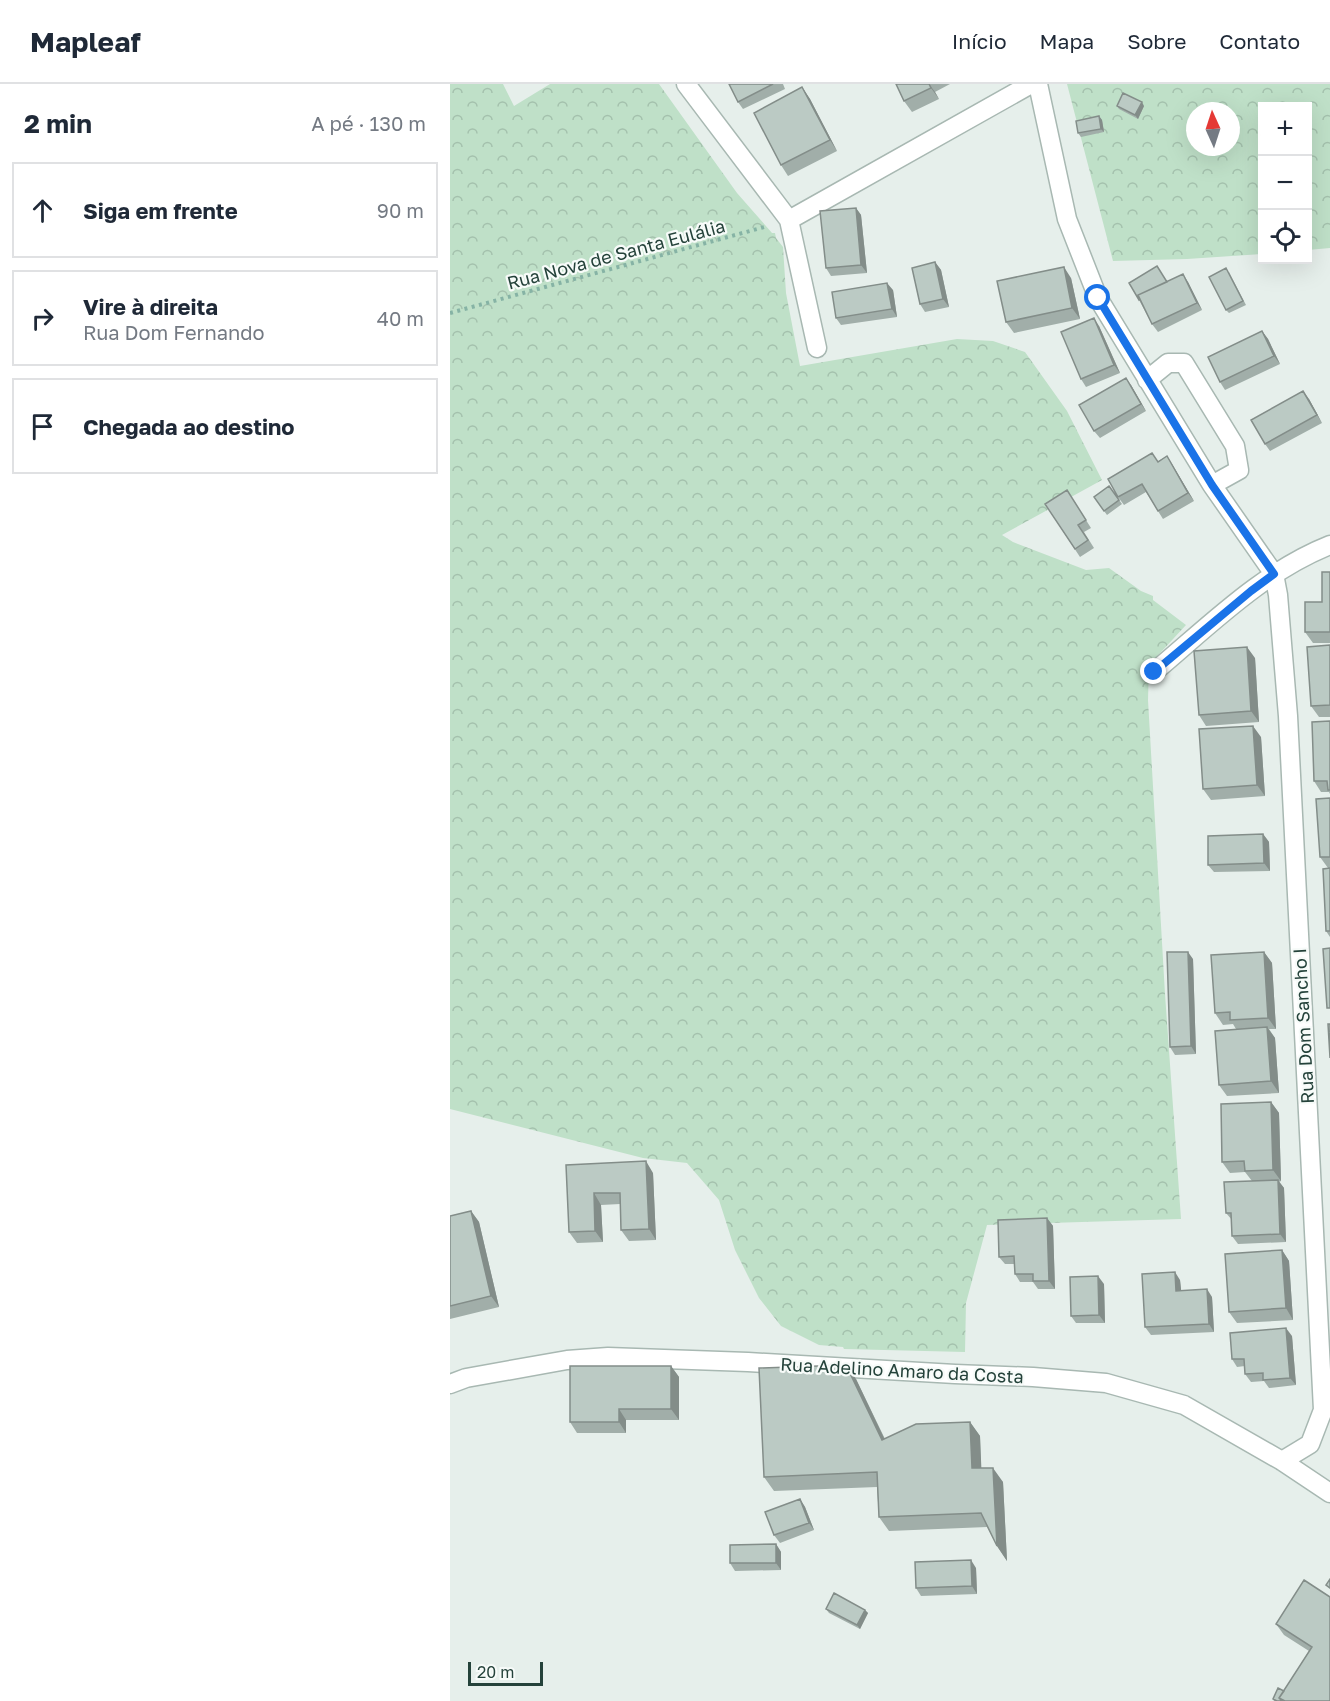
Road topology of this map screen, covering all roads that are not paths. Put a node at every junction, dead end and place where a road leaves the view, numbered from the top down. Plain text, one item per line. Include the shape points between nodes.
1 (686, 84) edge
2 (1031, 84) edge
3 (1038, 84) edge
4 (789, 220) junction
5 (817, 348) dead end
6 (1146, 380) junction
7 (1212, 485) junction
8 (1330, 545) edge
9 (1274, 574) junction
10 (1154, 672) dead end
11 (450, 1384) edge
12 (1282, 1461) junction
13 (1330, 1493) edge

1 - 4 street
2 - 4 street
3 - 6 street via 1067,219 1098,298
4 - 5 street
6 - 7 street
6 - 7 street via 1168,363 1184,363 1235,446 1239,470
7 - 9 street
8 - 9 street
9 - 10 street
9 - 12 street, Rua Dom Sancho I via 1288,716 1323,1410 1310,1444
11 - 12 street, Rua Adelino Amaro da Costa via 567,1360 608,1357 1106,1383 1184,1405
12 - 13 street, Rua Adelino Amaro da Costa

